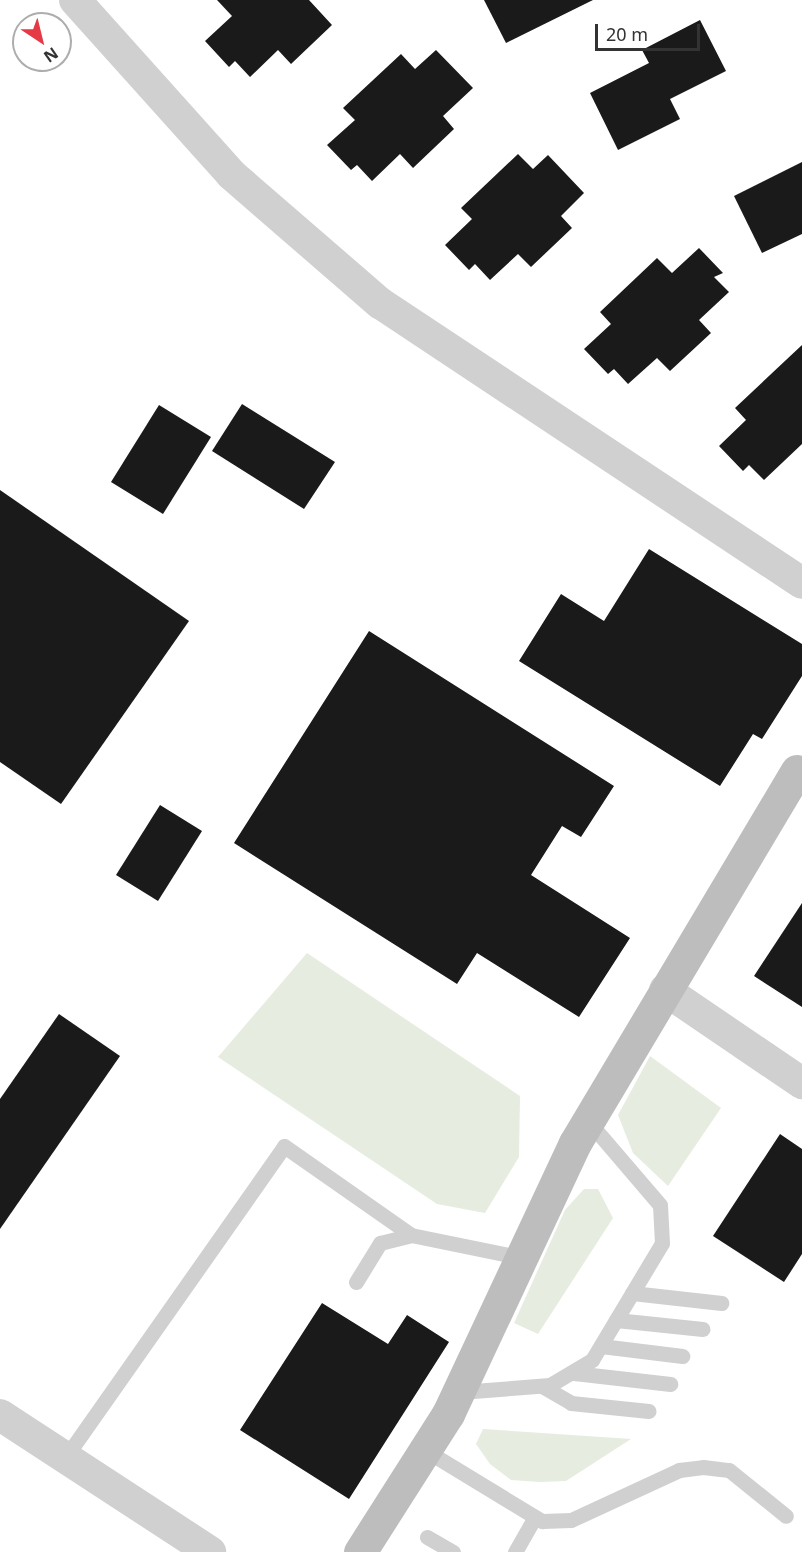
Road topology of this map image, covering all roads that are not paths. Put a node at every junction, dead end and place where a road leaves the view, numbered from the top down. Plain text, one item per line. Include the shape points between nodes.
1 (75, 0) edge
2 (802, 583) edge
3 (800, 770) edge
4 (665, 990) junction
5 (802, 1083) edge
6 (588, 1121) junction
7 (411, 1234) junction
8 (519, 1257) junction
9 (356, 1282) dead end
10 (632, 1293) junction
11 (721, 1303) dead end
12 (616, 1320) junction
13 (703, 1329) dead end
14 (601, 1346) junction
15 (682, 1356) dead end
16 (574, 1373) junction
17 (670, 1384) dead end
18 (542, 1386) junction
19 (460, 1392) junction
20 (649, 1411) dead end
21 (0, 1415) edge
22 (425, 1450) junction
23 (65, 1458) junction
24 (786, 1516) dead end
25 (535, 1517) junction
26 (427, 1537) dead end
27 (210, 1552) edge
28 (360, 1552) edge
29 (453, 1552) edge
30 (515, 1552) edge

1 - 2 street via 232,175 380,303
3 - 4 street
4 - 5 street
4 - 6 street
6 - 8 street
6 - 10 lane via 660,1205 662,1243
7 - 8 lane
7 - 9 lane via 380,1243
7 - 23 lane via 284,1146
8 - 19 street
10 - 11 lane
10 - 12 lane
12 - 13 lane
12 - 14 lane
14 - 15 lane
14 - 16 lane
16 - 17 lane
16 - 18 lane
18 - 19 lane
18 - 20 lane via 571,1403
19 - 22 street
21 - 23 street
22 - 25 lane
22 - 28 street
23 - 27 street
24 - 25 lane via 729,1470 703,1467 680,1470 571,1520
25 - 30 lane
26 - 29 lane

